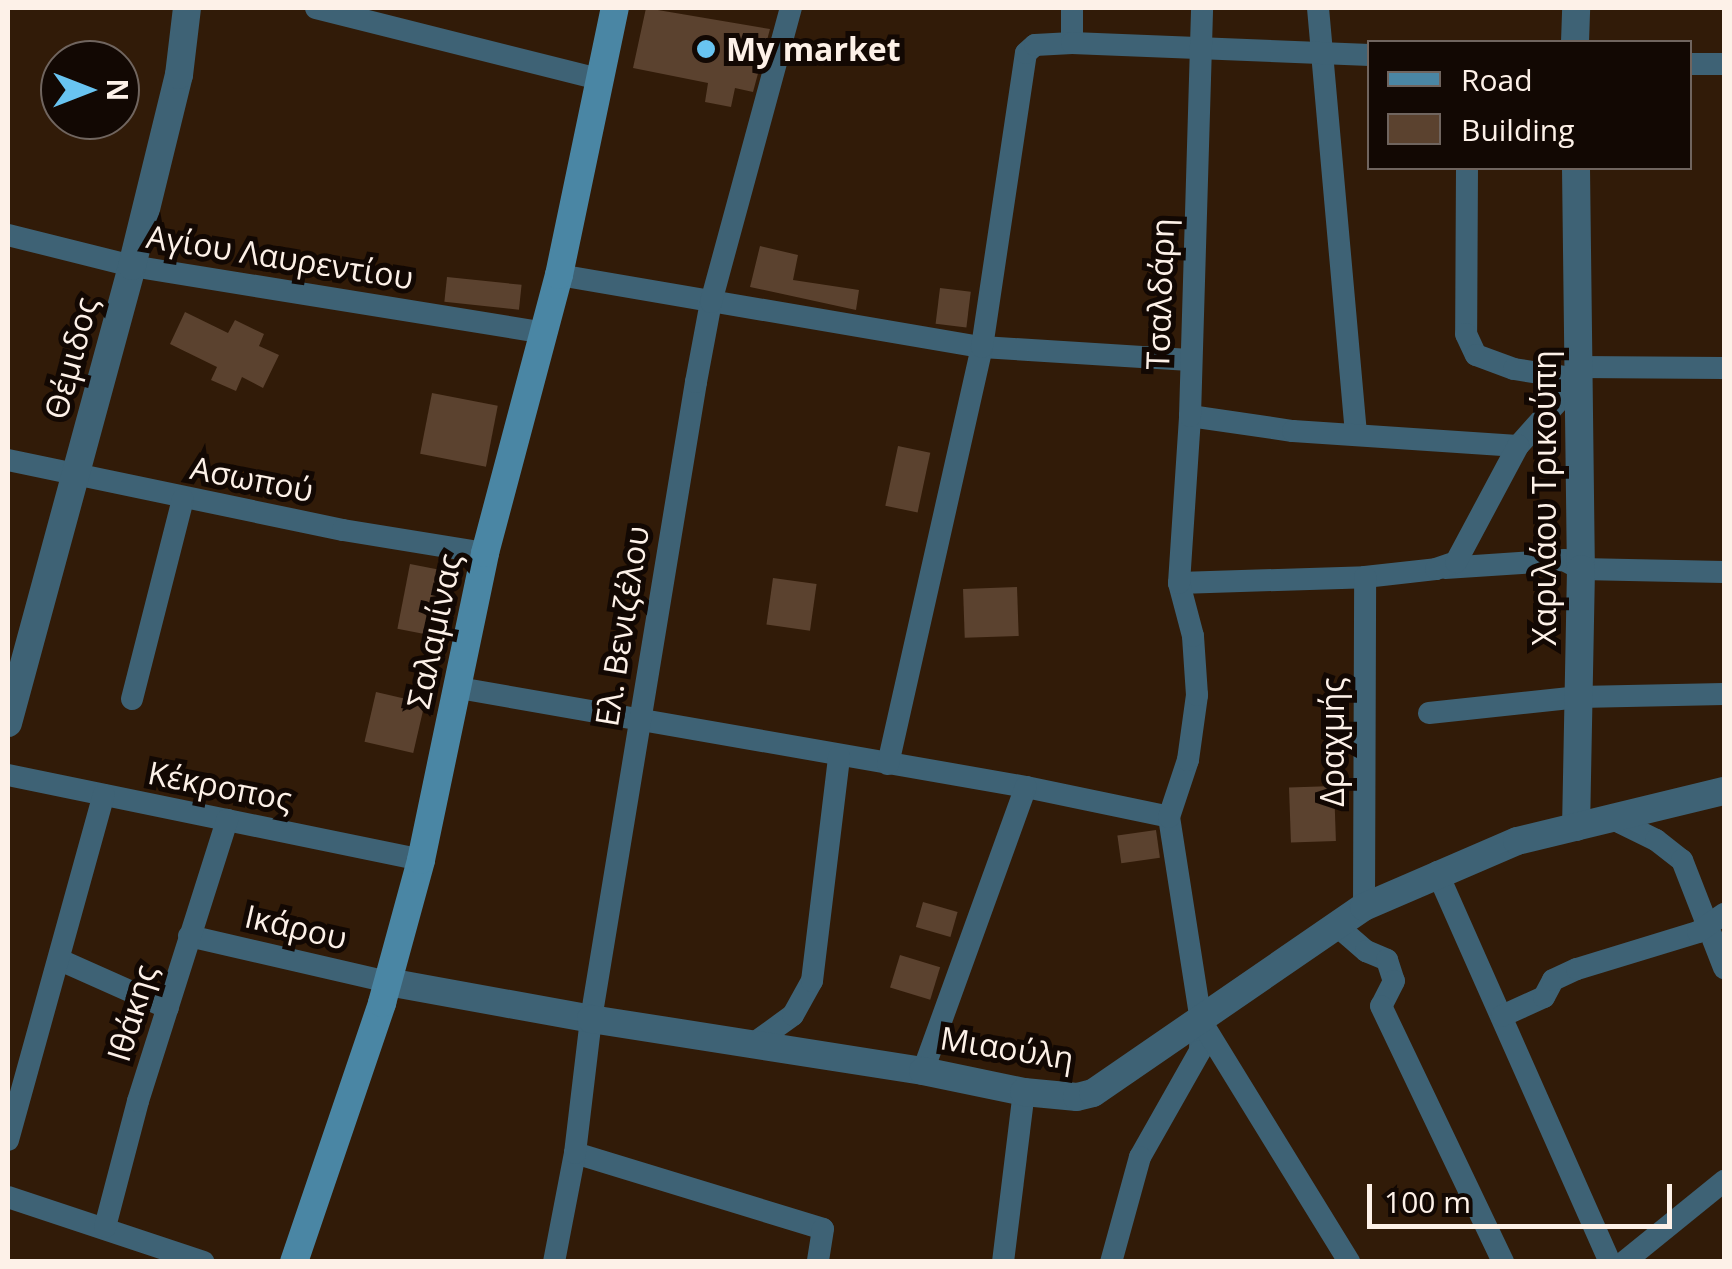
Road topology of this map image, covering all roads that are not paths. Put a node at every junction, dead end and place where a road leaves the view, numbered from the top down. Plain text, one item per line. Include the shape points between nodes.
1 (187, 8) edge
2 (316, 8) edge
3 (615, 8) edge
4 (791, 8) edge
5 (1072, 8) edge
6 (1202, 8) edge
7 (1318, 8) edge
8 (1576, 8) edge
9 (1576, 40) edge
10 (1072, 43) junction
11 (1201, 51) junction
12 (1321, 52) junction
13 (1367, 55) edge
14 (1692, 64) edge
15 (1724, 64) edge
16 (599, 79) junction
17 (1467, 170) edge
18 (1576, 170) edge
19 (8, 235) edge
20 (132, 266) junction
21 (559, 275) junction
22 (711, 302) junction
23 (545, 333) junction
24 (982, 347) junction
25 (1190, 360) junction
26 (1724, 368) edge
27 (1575, 373) junction
28 (1190, 416) junction
29 (1356, 432) junction
30 (1518, 446) junction
31 (8, 460) edge
32 (76, 477) junction
33 (183, 499) junction
34 (485, 553) junction
35 (1436, 569) junction
36 (1581, 569) junction
37 (1724, 572) edge
38 (1365, 577) junction
39 (1179, 583) junction
40 (459, 688) junction
41 (1724, 694) edge
42 (1579, 697) junction
43 (132, 699) dead end
44 (1428, 714) dead end
45 (641, 719) junction
46 (8, 722) edge
47 (839, 757) junction
48 (888, 764) junction
49 (8, 774) edge
50 (1026, 787) junction
51 (1724, 790) edge
52 (104, 794) junction
53 (1168, 817) junction
54 (1611, 818) junction
55 (227, 820) junction
56 (1576, 827) junction
57 (421, 860) junction
58 (1437, 872) junction
59 (1364, 907) junction
60 (1717, 919) edge
61 (1336, 925) junction
62 (190, 936) junction
63 (60, 960) junction
64 (1724, 968) edge
65 (388, 982) junction
66 (168, 1008) junction
67 (1502, 1016) junction
68 (591, 1019) junction
69 (1201, 1021) junction
70 (753, 1044) junction
71 (923, 1070) junction
72 (1024, 1092) junction
73 (8, 1140) edge
74 (575, 1153) junction
75 (1724, 1181) edge
76 (8, 1196) edge
77 (105, 1227) junction
78 (204, 1262) edge
79 (294, 1262) edge
80 (554, 1262) edge
81 (818, 1262) edge
82 (1003, 1262) edge
83 (1111, 1262) edge
84 (1349, 1262) edge
85 (1503, 1262) edge
86 (1610, 1262) edge
87 (1624, 1262) edge

1 - 20 street, Θέμιδος via 179,75
2 - 16 street
3 - 16 main road, Σαλαμίνας
4 - 22 street, Ελ. Βενιζέλου
5 - 10 street
6 - 11 street, Τσαλδάρη
7 - 12 street
8 - 9 street
10 - 11 street
10 - 24 street via 1034,45 1021,67
11 - 12 street
11 - 25 street, Τσαλδάρη
12 - 13 street
12 - 29 street
14 - 15 street
16 - 21 main road, Σαλαμίνας
17 - 27 street via 1466,334 1476,354 1514,369
18 - 27 street, Χαριλάου Τρικούπη
19 - 20 street, Αγίου Λαυρεντίου
20 - 23 street, Αγίου Λαυρεντίου
20 - 32 street, Θέμιδος
21 - 22 street
21 - 23 main road, Σαλαμίνας
22 - 24 street
22 - 45 street, Ελ. Βενιζέλου
23 - 34 main road, Σαλαμίνας
24 - 25 street
24 - 48 street
25 - 28 street, Τσαλδάρη
26 - 27 street
27 - 30 street via 1562,398
27 - 36 street, Χαριλάου Τρικούπη
28 - 29 street via 1293,432
28 - 39 street, Τσαλδάρη
29 - 30 street
30 - 35 street via 1456,562
31 - 32 street, Ασωπού
32 - 33 street, Ασωπού
32 - 46 street, Θέμιδος
33 - 34 street, Ασωπού
33 - 43 street
34 - 40 main road, Σαλαμίνας
35 - 36 street via 1564,560
35 - 38 street
36 - 37 street
36 - 42 street, Χαριλάου Τρικούπη
38 - 39 street
38 - 59 street, Δραχμής
39 - 53 street, Τσαλδάρη via 1193,636 1197,695 1182,786
40 - 45 street
40 - 57 main road, Σαλαμίνας
41 - 42 street
42 - 44 street
42 - 56 street, Χαριλάου Τρικούπη
45 - 47 street
45 - 68 street, Ελ. Βενιζέλου
47 - 48 street
47 - 70 street via 812,982 793,1015
48 - 50 street
49 - 52 street, Κέκροπος
50 - 53 street
50 - 71 street
51 - 54 street, Μιαούλη
52 - 55 street, Κέκροπος
52 - 63 street
53 - 69 street
54 - 56 street, Μιαούλη
54 - 60 street via 1682,860
55 - 57 street, Κέκροπος
55 - 62 street, Ιθάκης
56 - 58 street, Μιαούλη via 1517,840
57 - 65 main road, Σαλαμίνας
58 - 59 street, Μιαούλη
58 - 67 street
59 - 61 street, Μιαούλη
60 - 64 street
60 - 67 street via 1698,932 1577,968 1554,980 1544,997
61 - 69 street, Μιαούλη
61 - 85 street via 1387,960 1394,981 1381,1006
62 - 65 street, Ικάρου
62 - 66 street, Ιθάκης
63 - 66 street
63 - 73 street
65 - 68 street, Μιαούλη
65 - 79 main road, Σαλαμίνας
66 - 77 street, Ιθάκης
67 - 86 street
68 - 70 street, Μιαούλη
68 - 74 street, Ελ. Βενιζέλου
69 - 72 street, Μιαούλη via 1094,1092
69 - 83 street via 1200,1051 1140,1157
69 - 84 street
70 - 71 street, Μιαούλη
71 - 72 street, Μιαούλη
72 - 82 street
74 - 80 street, Ελ. Βενιζέλου
74 - 81 street via 823,1229
75 - 87 street
76 - 77 street
77 - 78 street

